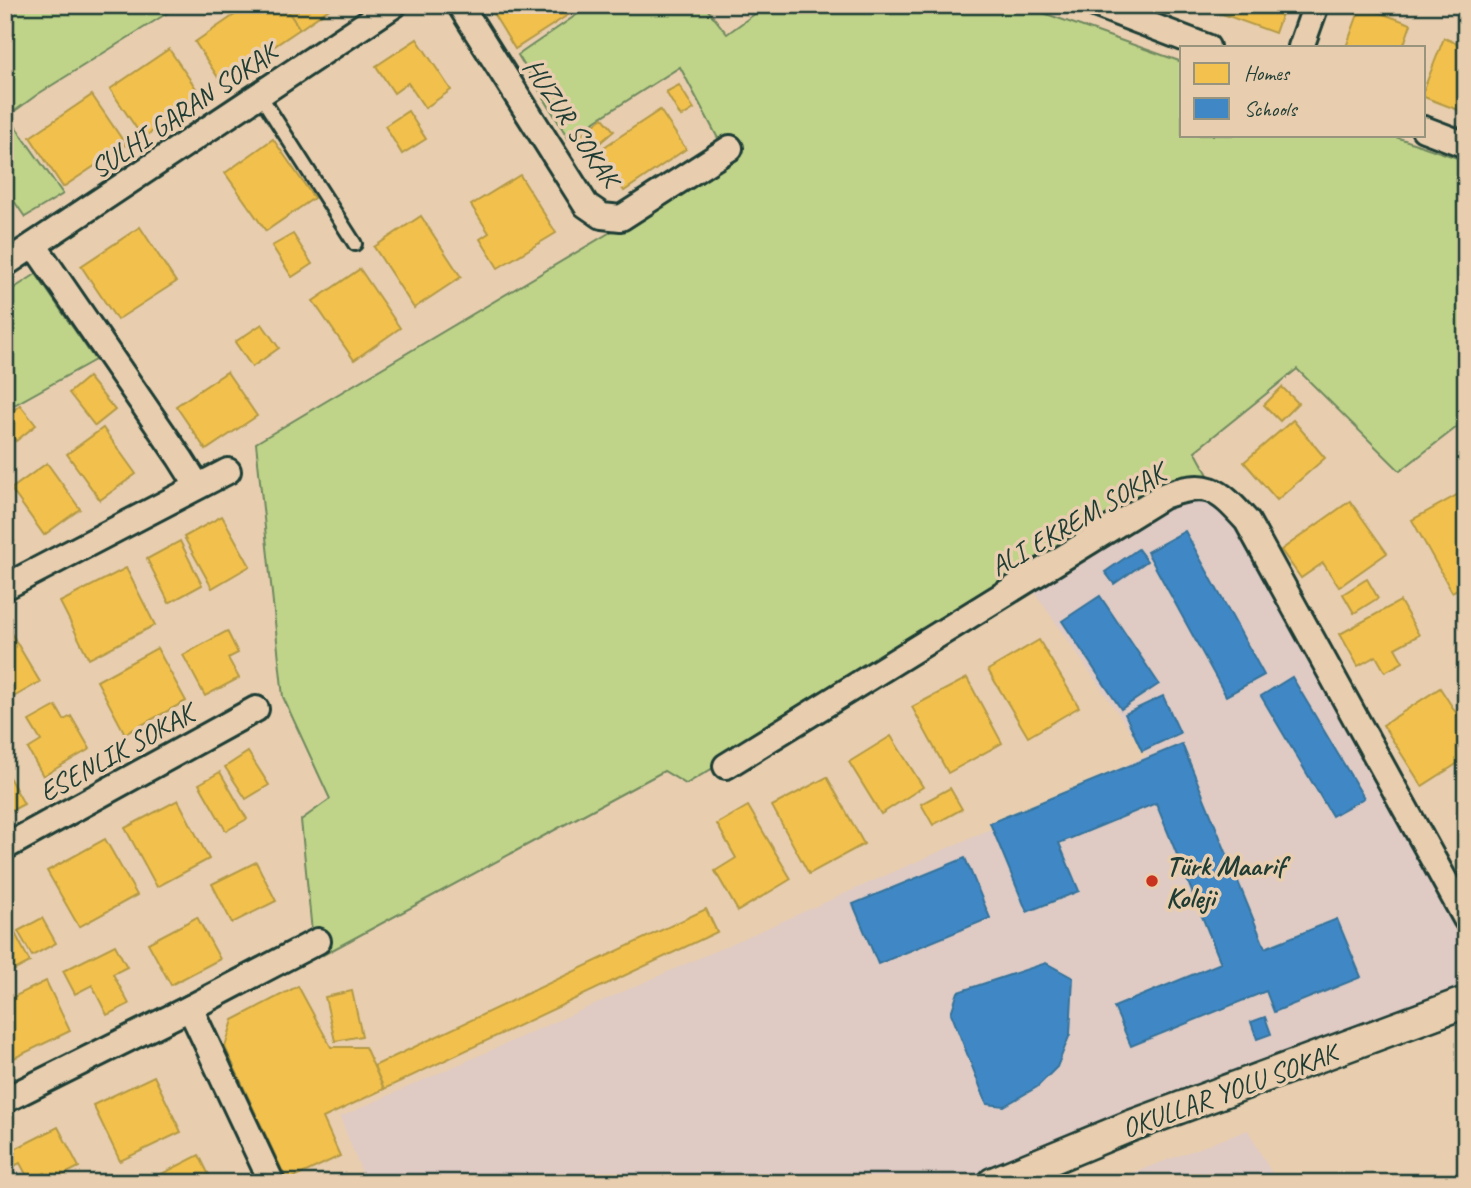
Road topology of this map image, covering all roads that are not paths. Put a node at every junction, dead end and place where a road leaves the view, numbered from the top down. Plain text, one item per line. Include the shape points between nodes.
1 (394, 5) edge
2 (460, 5) edge
3 (1097, 5) edge
4 (1316, 5) edge
5 (1204, 46) edge
6 (1301, 46) edge
7 (260, 95) junction
8 (1426, 131) edge
9 (1466, 145) edge
10 (730, 148) dead end
11 (355, 244) dead end
12 (34, 245) junction
13 (5, 264) edge
14 (228, 471) dead end
15 (197, 485) junction
16 (5, 587) edge
17 (256, 709) dead end
18 (726, 766) dead end
19 (5, 847) edge
20 (1466, 919) edge
21 (318, 941) dead end
22 (1466, 1002) edge
23 (190, 1008) junction
24 (5, 1100) edge
25 (272, 1183) edge
26 (993, 1183) edge

1 - 7 street, SULHI GARAN SOKAK
2 - 10 street, HUZUR SOKAK via 586,205 602,216 621,218
3 - 5 street
4 - 6 street
7 - 11 lane
7 - 12 street, SULHI GARAN SOKAK
8 - 9 street
12 - 13 street, SULHI GARAN SOKAK
12 - 15 street
14 - 15 street
15 - 16 street
17 - 19 street, ESENLIK SOKAK
18 - 20 street, ALI EKREM SOKAK via 1163,496 1199,487 1218,492 1247,521
21 - 23 street
22 - 26 street, OKULLAR YOLU SOKAK via 1128,1127
23 - 24 street
23 - 25 street

